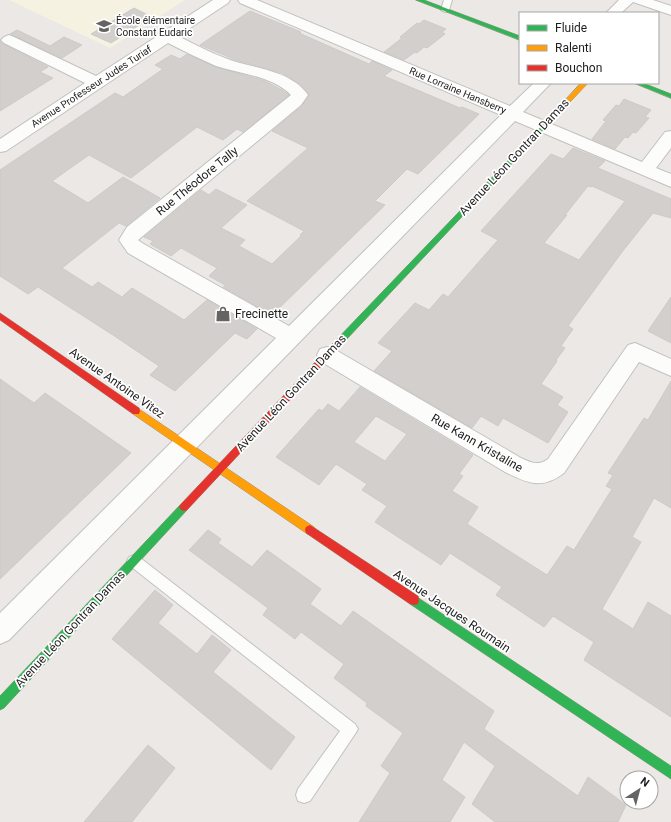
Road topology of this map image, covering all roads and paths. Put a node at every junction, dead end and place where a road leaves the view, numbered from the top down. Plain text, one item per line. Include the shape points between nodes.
1 (223, 0) edge
2 (245, 0) edge
3 (419, 0) edge
4 (448, 0) edge
5 (627, 0) edge
6 (639, 0) edge
7 (657, 6) edge
8 (445, 10) junction
9 (671, 11) edge
10 (615, 12) edge
11 (167, 37) junction
12 (519, 38) edge
13 (8, 40) dead end
14 (97, 83) junction
15 (542, 84) edge
16 (584, 84) edge
17 (640, 84) edge
18 (671, 96) edge
19 (512, 113) junction
20 (543, 127) junction
21 (670, 139) edge
22 (0, 147) edge
23 (645, 170) junction
24 (671, 181) edge
25 (0, 316) edge
26 (291, 337) junction
27 (327, 355) junction
28 (671, 368) edge
29 (184, 444) junction
30 (220, 469) junction
31 (134, 561) junction
32 (0, 631) edge
33 (0, 704) edge
34 (671, 773) edge
35 (304, 795) dead end

1 - 11 street, Avenue Professeur Judes Turiaf
2 - 19 street, Rue Lorraine Hansberry
3 - 8 street
4 - 8 lane
5 - 10 street
6 - 7 street
7 - 9 street
8 - 12 street
11 - 14 street, Avenue Professeur Judes Turiaf
11 - 26 street, Rue Théodore Tally via 222,62 257,71 295,89 300,95 134,232 128,240 135,248
13 - 14 street
14 - 22 street, Avenue Professeur Judes Turiaf
15 - 19 street
16 - 20 street, Avenue Léon Gontran Damas
17 - 18 street
19 - 20 street, Rue Lorraine Hansberry
19 - 26 street
20 - 23 street, Rue Lorraine Hansberry
20 - 27 street, Avenue Léon Gontran Damas
21 - 23 street
23 - 24 street, Rue Lorraine Hansberry
25 - 29 street, Avenue Antoine Vitez
26 - 29 street
27 - 28 street, Rue Kann Kristaline via 514,465 542,475 556,466 635,351
27 - 30 street, Avenue Léon Gontran Damas
29 - 30 street, Avenue Antoine Vitez
29 - 32 street
30 - 31 street, Avenue Léon Gontran Damas
30 - 34 street, Avenue Jacques Roumain
31 - 33 street, Avenue Léon Gontran Damas
31 - 35 lane via 350,729

